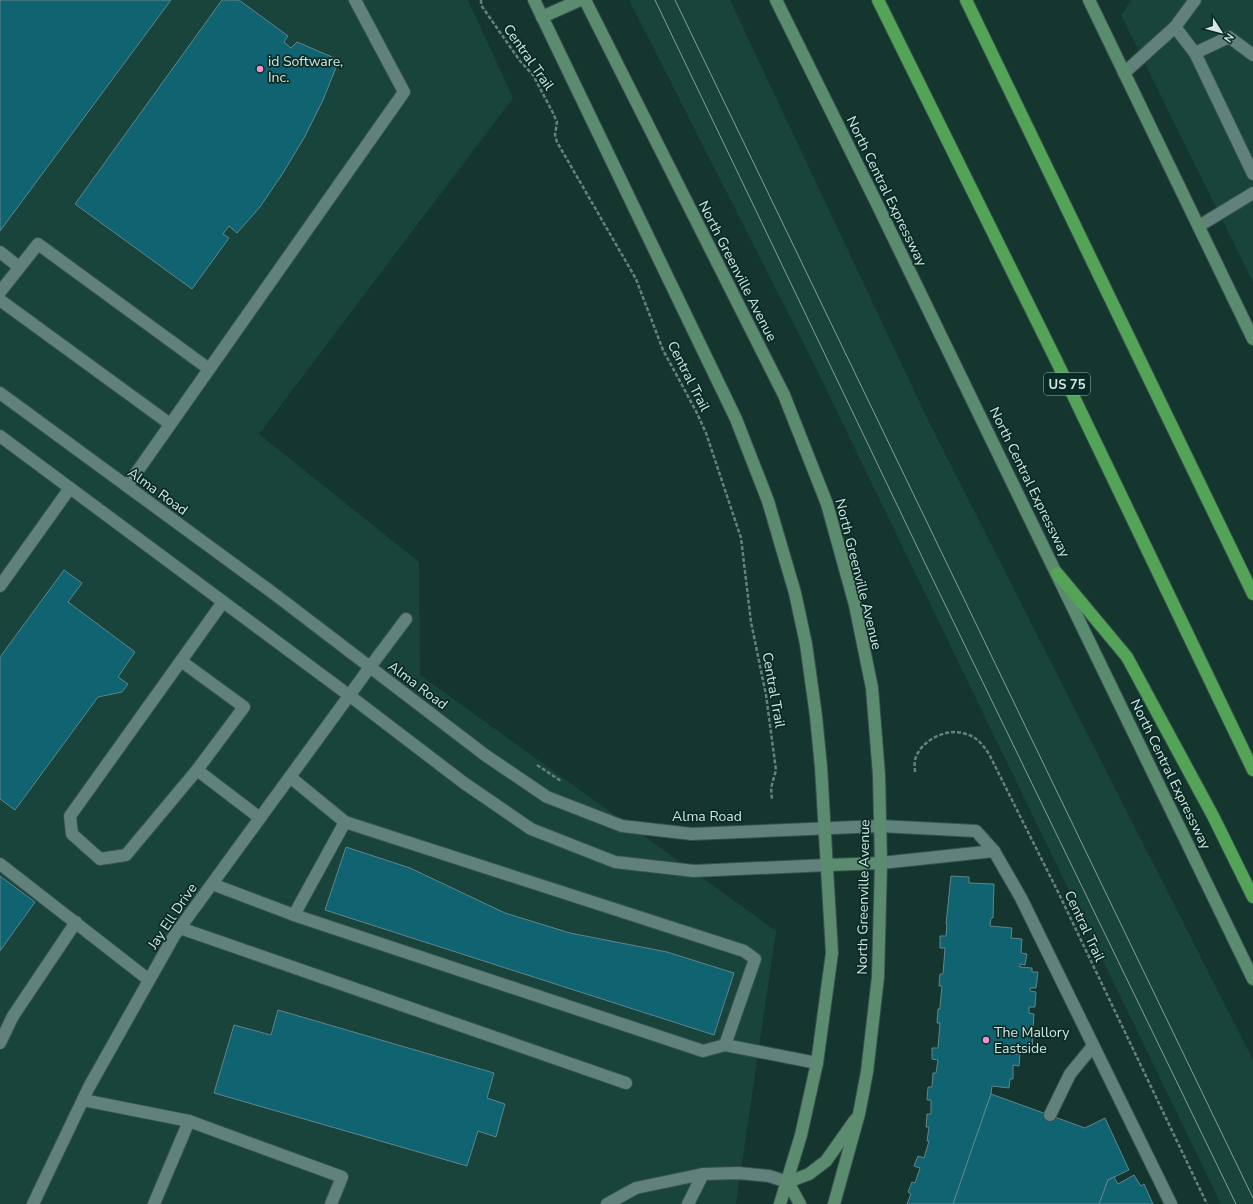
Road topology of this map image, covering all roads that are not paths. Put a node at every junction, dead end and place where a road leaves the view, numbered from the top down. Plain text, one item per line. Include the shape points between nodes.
1 (355, 0) edge
2 (534, 0) edge
3 (580, 0) edge
4 (585, 0) edge
5 (776, 0) edge
6 (878, 0) edge
7 (966, 0) edge
8 (1089, 0) edge
9 (1195, 0) edge
10 (542, 17) junction
11 (1175, 27) junction
12 (1195, 53) junction
13 (1253, 55) edge
14 (1124, 73) junction
15 (1253, 174) edge
16 (1253, 193) edge
17 (1199, 226) junction
18 (0, 252) edge
19 (19, 267) junction
20 (0, 292) edge
21 (0, 300) edge
22 (1253, 339) edge
23 (209, 369) junction
24 (0, 393) edge
25 (170, 424) junction
26 (0, 436) edge
27 (127, 486) junction
28 (70, 488) junction
29 (1057, 573) junction
30 (0, 586) edge
31 (1253, 594) edge
32 (223, 602) junction
33 (406, 619) dead end
34 (181, 661) junction
35 (370, 667) junction
36 (350, 696) junction
37 (197, 770) junction
38 (1253, 770) edge
39 (290, 777) junction
40 (260, 818) junction
41 (344, 822) junction
42 (880, 826) junction
43 (825, 828) junction
44 (994, 851) junction
45 (881, 863) junction
46 (0, 864) edge
47 (828, 865) junction
48 (212, 884) junction
49 (1253, 897) edge
50 (294, 915) junction
51 (76, 922) junction
52 (180, 928) junction
53 (1253, 979) edge
54 (149, 980) junction
55 (0, 1043) edge
56 (725, 1045) junction
57 (1093, 1046) junction
58 (817, 1063) junction
59 (626, 1083) dead end
60 (83, 1100) junction
61 (859, 1114) junction
62 (1050, 1115) dead end
63 (189, 1121) junction
64 (703, 1174) junction
65 (788, 1182) junction
66 (33, 1204) edge
67 (154, 1204) edge
68 (331, 1204) edge
69 (607, 1204) edge
70 (688, 1204) edge
71 (780, 1204) edge
72 (800, 1204) edge
73 (834, 1204) edge
74 (1171, 1204) edge

1 - 23 street via 404,92
2 - 10 main road
3 - 10 main road
4 - 42 main road, North Greenville Avenue via 784,395 827,504 855,605 872,688 880,775
5 - 29 main road, North Central Expressway
6 - 38 highway, US 75 via 1057,362
7 - 31 highway
8 - 14 main road
9 - 11 street
10 - 43 main road via 736,419 768,501 795,593 806,644 816,716
11 - 12 street
11 - 14 street
12 - 13 street via 1229,37
12 - 15 street
14 - 17 main road
16 - 17 street
17 - 22 main road
18 - 19 street
19 - 20 street
19 - 23 street via 38,244
21 - 25 street
23 - 25 street
24 - 27 street, Alma Road
25 - 27 street
26 - 28 street
27 - 35 street, Alma Road
28 - 30 street
28 - 32 street
29 - 49 highway via 1127,657 1213,816
29 - 53 main road, North Central Expressway
32 - 34 street
32 - 36 street
33 - 35 street, Jay Ell Drive
34 - 37 street via 244,707
34 - 37 street via 70,816 72,834 100,859 126,855
35 - 36 street, Jay Ell Drive
35 - 43 street, Alma Road via 485,755 547,797 622,826 692,834
36 - 39 street, Jay Ell Drive
36 - 47 street via 464,783 531,828 615,862 694,871
37 - 40 street
39 - 40 street, Jay Ell Drive
39 - 41 street
40 - 48 street, Jay Ell Drive
41 - 50 street
41 - 56 street via 744,951 755,959
42 - 43 street, Alma Road
42 - 44 street, Alma Road via 976,831
42 - 45 main road, North Greenville Avenue
43 - 47 main road
44 - 45 street
44 - 57 street, Alma Road via 1021,898
45 - 47 main road
45 - 61 main road, North Greenville Avenue via 878,977 867,1072
46 - 51 street
47 - 58 main road via 832,953
48 - 50 street
48 - 52 street, Jay Ell Drive
50 - 56 street via 703,1051
51 - 54 street
51 - 55 street via 13,1016
52 - 54 street, Jay Ell Drive
52 - 59 street
54 - 60 street, Jay Ell Drive
56 - 58 street
57 - 62 street via 1070,1074
57 - 74 street, Alma Road
58 - 65 main road
60 - 63 street
60 - 66 street, Jay Ell Drive
61 - 65 main road via 826,1161 809,1174
61 - 73 main road, North Greenville Avenue
63 - 67 street
63 - 68 street via 342,1177
64 - 65 street via 738,1173 769,1176
64 - 69 street via 636,1188
64 - 70 street
65 - 71 main road
65 - 72 main road

